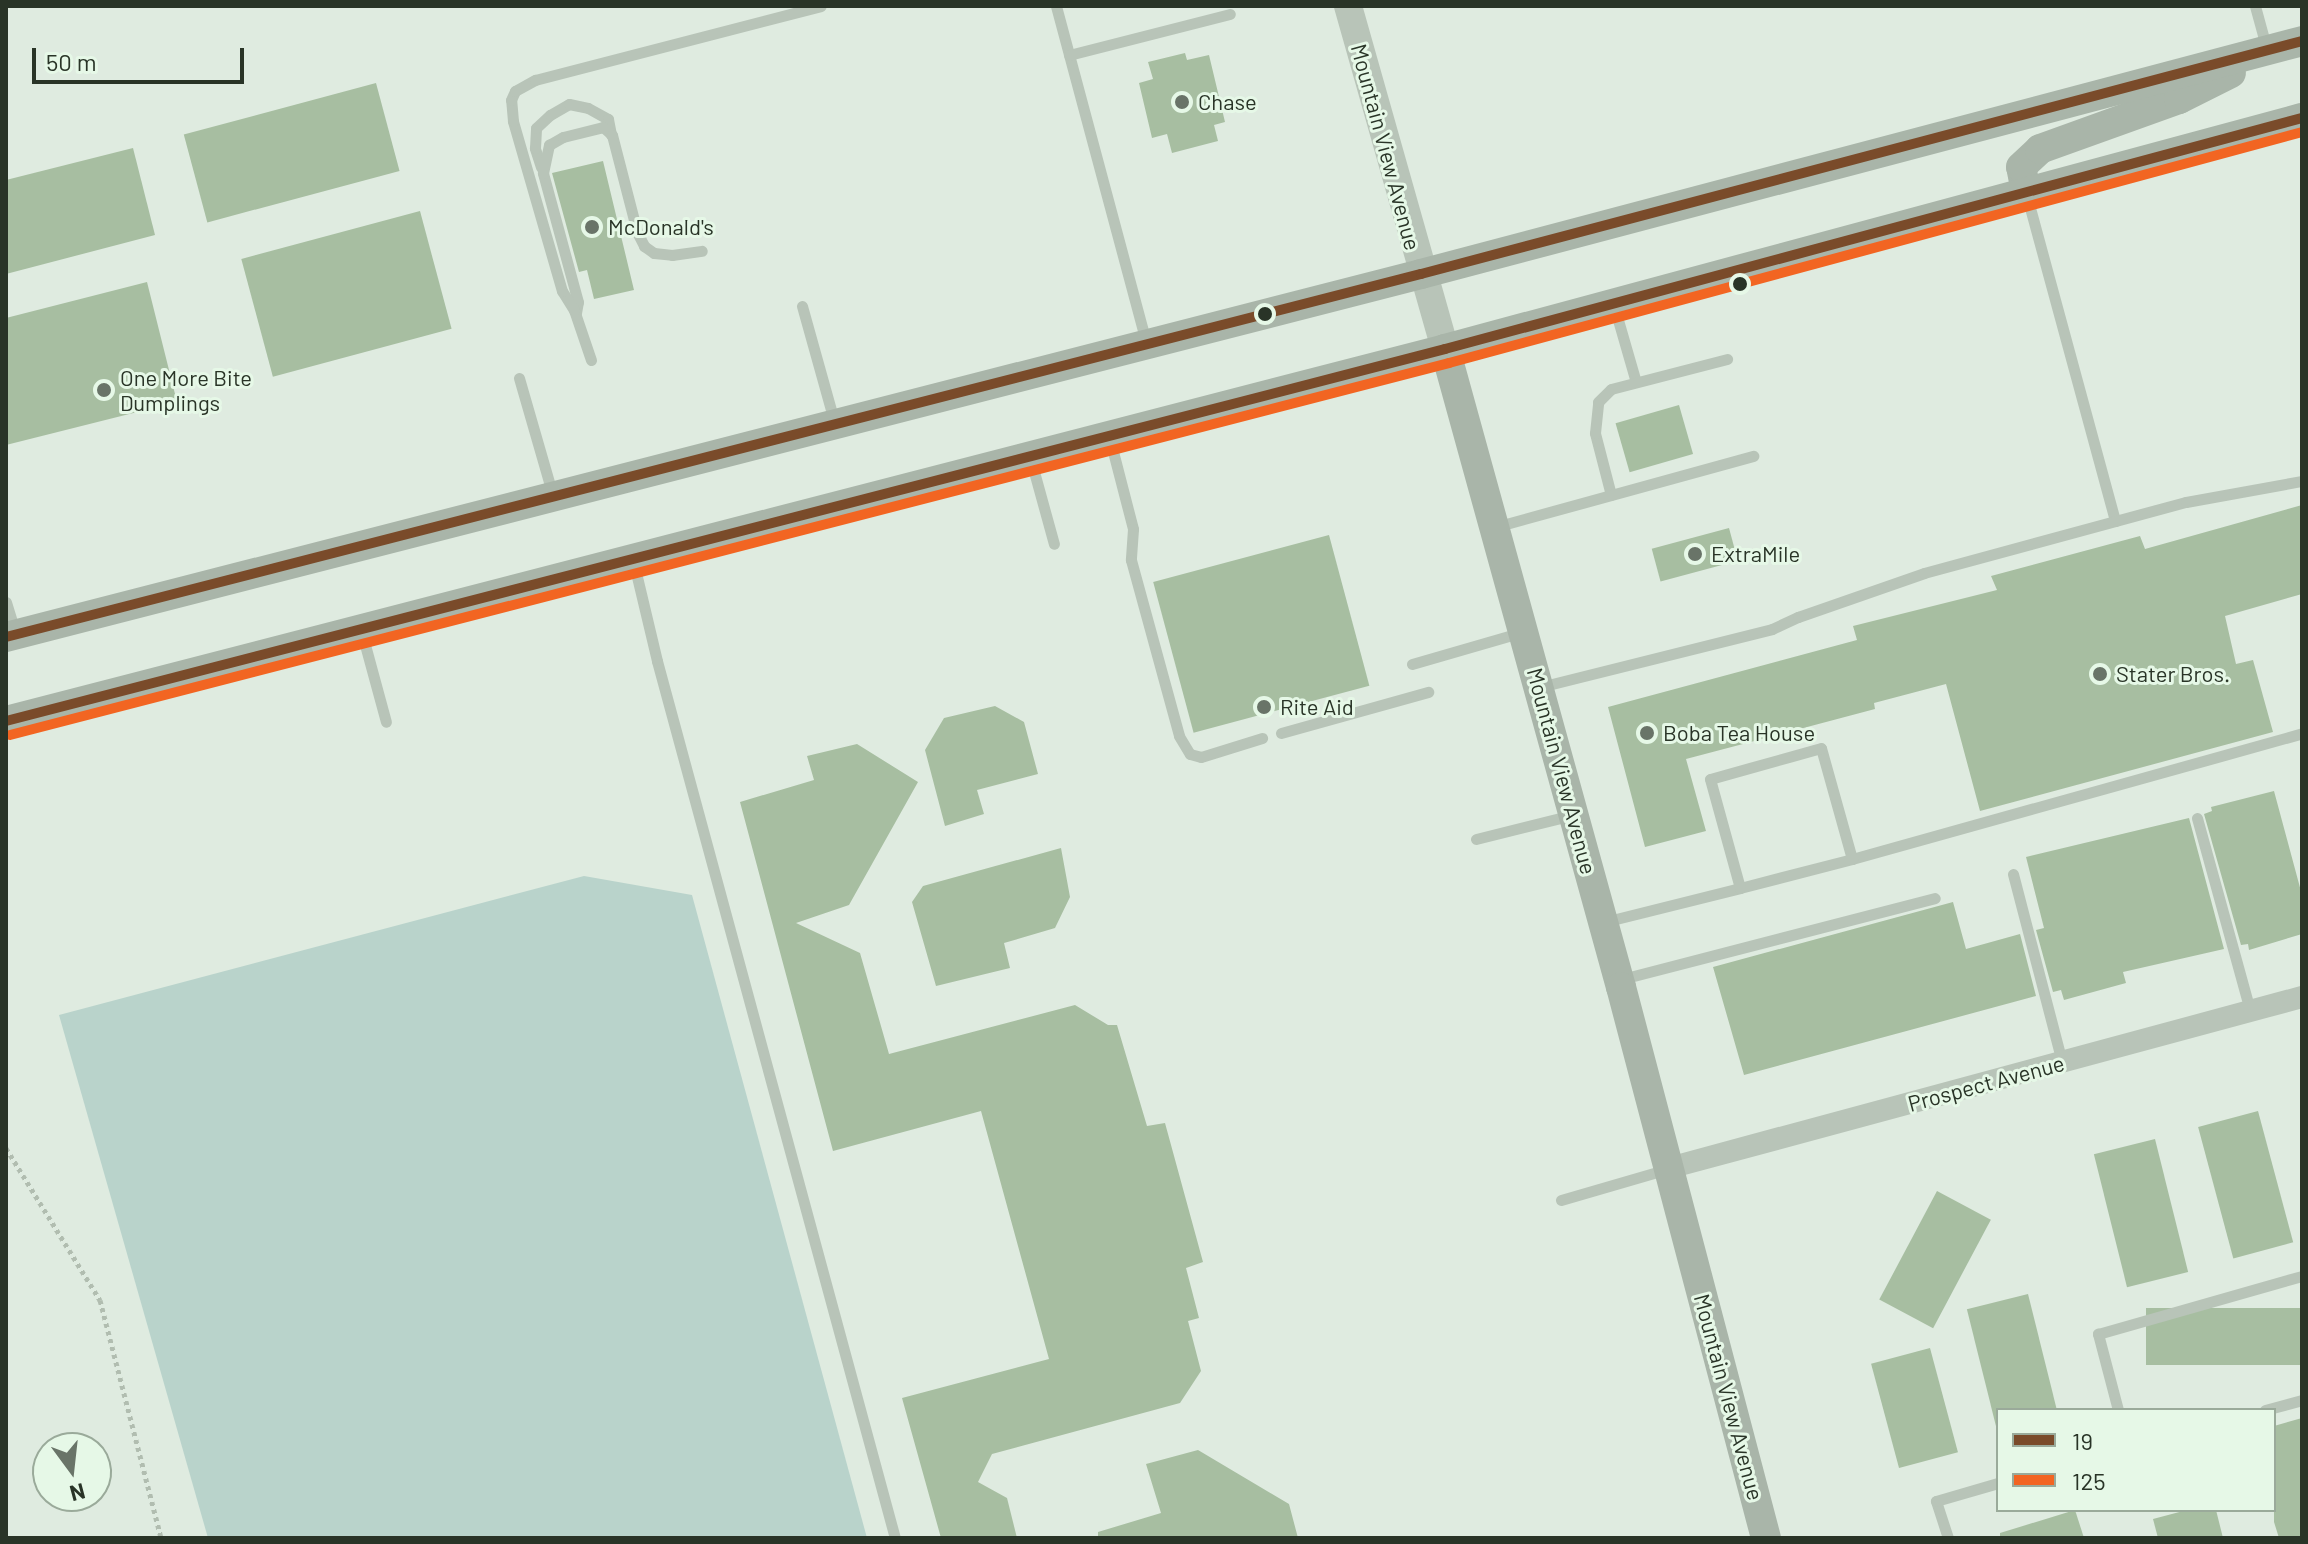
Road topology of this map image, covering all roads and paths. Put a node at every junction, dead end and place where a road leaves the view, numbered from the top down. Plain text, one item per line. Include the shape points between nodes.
1 (821, 6) edge
2 (1056, 6) edge
3 (1348, 6) edge
4 (2255, 6) edge
5 (1230, 14) dead end
6 (2286, 45) edge
7 (1069, 55) junction
8 (2302, 118) edge
9 (612, 135) junction
10 (543, 173) junction
11 (2026, 192) junction
12 (702, 251) dead end
13 (1421, 274) junction
14 (1613, 304) junction
15 (802, 306) dead end
16 (576, 317) junction
17 (1146, 344) junction
18 (1445, 349) junction
19 (1727, 359) dead end
20 (591, 360) dead end
21 (519, 378) dead end
22 (1636, 382) junction
23 (835, 424) junction
24 (1109, 436) junction
25 (1753, 456) dead end
26 (1029, 457) junction
27 (2302, 481) edge
28 (1611, 495) junction
29 (553, 496) junction
30 (2115, 521) junction
31 (1495, 527) junction
32 (1054, 544) dead end
33 (632, 559) junction
34 (6, 602) edge
35 (361, 630) junction
36 (1524, 631) junction
37 (11, 635) edge
38 (1412, 664) dead end
39 (1539, 687) junction
40 (1428, 692) dead end
41 (6, 721) edge
42 (386, 722) dead end
43 (1281, 733) dead end
44 (2302, 733) edge
45 (1262, 738) dead end
46 (1574, 815) junction
47 (2197, 818) dead end
48 (1476, 839) dead end
49 (1852, 859) junction
50 (2013, 874) dead end
51 (1740, 888) junction
52 (1935, 898) dead end
53 (1603, 922) junction
54 (1619, 980) junction
55 (2302, 997) edge
56 (2250, 1011) junction
57 (2062, 1062) junction
58 (6, 1148) edge
59 (1669, 1168) junction
60 (1561, 1200) dead end
61 (2302, 1276) edge
62 (2302, 1400) edge
63 (2117, 1408) edge
64 (2272, 1408) edge
65 (1996, 1484) edge
66 (161, 1538) edge
67 (895, 1538) edge
68 (1766, 1538) edge
69 (1948, 1538) edge

1 - 16 lane via 535,80 515,91 513,121 562,291
2 - 7 lane
3 - 13 street, Mountain View Avenue
4 - 6 lane
5 - 7 lane
6 - 11 main road via 2179,99 2040,149 2021,167
6 - 13 main road
7 - 17 lane
8 - 11 main road
9 - 10 lane via 603,127 549,145
9 - 10 lane via 608,119 569,104 536,128 535,148
9 - 12 lane via 644,246 672,255
10 - 16 lane via 578,302
11 - 14 main road
11 - 30 lane
13 - 17 main road
13 - 18 street, Mountain View Avenue
14 - 18 main road
14 - 22 lane
15 - 23 lane
16 - 20 lane
17 - 23 main road
18 - 24 main road
18 - 31 main road, Mountain View Avenue
19 - 22 lane
21 - 29 lane
22 - 28 lane via 1611,389 1598,402 1595,433
23 - 29 main road
24 - 26 main road
24 - 45 lane via 1133,529 1131,560 1179,736 1190,754 1201,757
25 - 28 lane
26 - 32 lane
26 - 33 main road
27 - 30 lane via 2205,496
28 - 31 lane
29 - 37 main road
30 - 39 lane via 1924,573 1772,629
31 - 36 main road, Mountain View Avenue
33 - 35 main road
33 - 67 lane
34 - 37 lane
35 - 41 main road
35 - 42 lane
36 - 38 lane
36 - 39 main road, Mountain View Avenue
39 - 46 main road, Mountain View Avenue
40 - 43 lane
44 - 49 lane
46 - 48 lane
46 - 53 main road, Mountain View Avenue
47 - 56 lane
49 - 51 lane
49 - 51 lane via 1821,748 1710,779
50 - 57 lane
51 - 53 lane
52 - 54 lane
53 - 54 main road, Mountain View Avenue
54 - 59 main road, Mountain View Avenue
55 - 56 street, Prospect Avenue
56 - 57 street, Prospect Avenue
57 - 59 street, Prospect Avenue
58 - 66 path via 100,1300
59 - 60 lane
59 - 68 main road, Mountain View Avenue
61 - 63 lane via 2098,1334
62 - 64 lane
65 - 69 lane via 1936,1501

